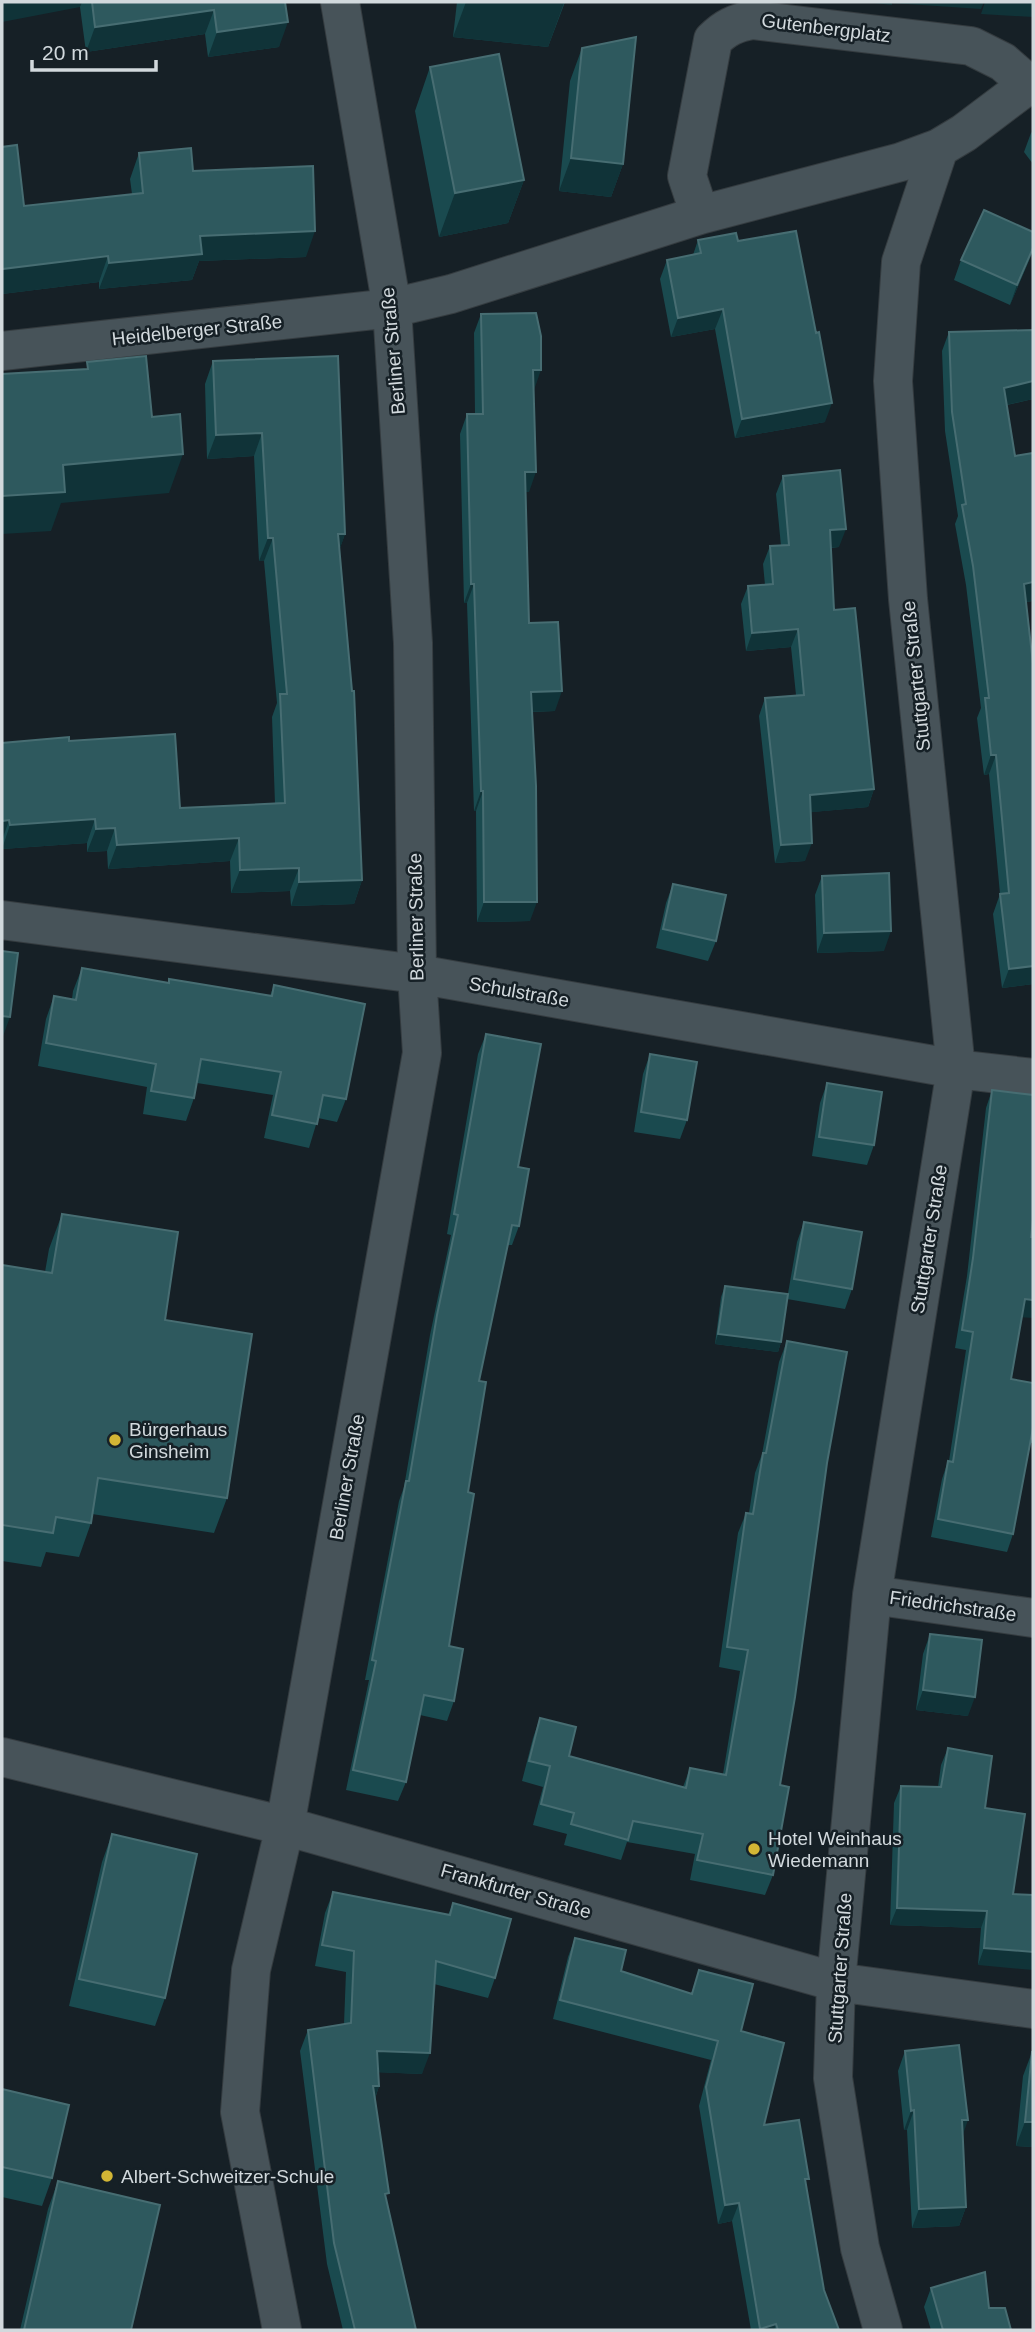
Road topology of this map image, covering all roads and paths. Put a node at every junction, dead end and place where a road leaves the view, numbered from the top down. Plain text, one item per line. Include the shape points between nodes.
1 (340, 2) edge
2 (1031, 82) edge
3 (939, 148) junction
4 (700, 215) junction
5 (392, 309) junction
6 (2, 351) edge
7 (2, 920) edge
8 (416, 974) junction
9 (956, 1069) junction
10 (1033, 1078) edge
11 (872, 1595) junction
12 (1033, 1618) edge
13 (2, 1757) edge
14 (285, 1826) junction
15 (836, 1982) junction
16 (1033, 2010) edge
17 (282, 2330) edge
18 (883, 2330) edge

1 - 5 street, Berliner Straße
2 - 3 street, Gutenbergplatz
2 - 4 street, Gutenbergplatz via 971,46 752,20 737,22 713,40 687,176
3 - 4 street, Gutenbergplatz
3 - 9 street, Stuttgarter Straße via 901,262 893,381 908,599
4 - 5 street, Gutenbergplatz
5 - 6 street, Heidelberger Straße
5 - 8 street, Berliner Straße via 412,643
7 - 8 street, Schulstraße
8 - 9 street, Schulstraße
8 - 14 street, Berliner Straße via 422,1053
9 - 10 street, Schulstraße
9 - 11 street, Stuttgarter Straße
11 - 12 street, Friedrichstraße
11 - 15 street, Stuttgarter Straße
13 - 14 street, Frankfurter Straße
14 - 15 street, Frankfurter Straße
14 - 17 street, Berliner Straße via 251,1970 240,2112
15 - 16 street, Frankfurter Straße
15 - 18 street, Stuttgarter Straße via 833,2078 860,2248

